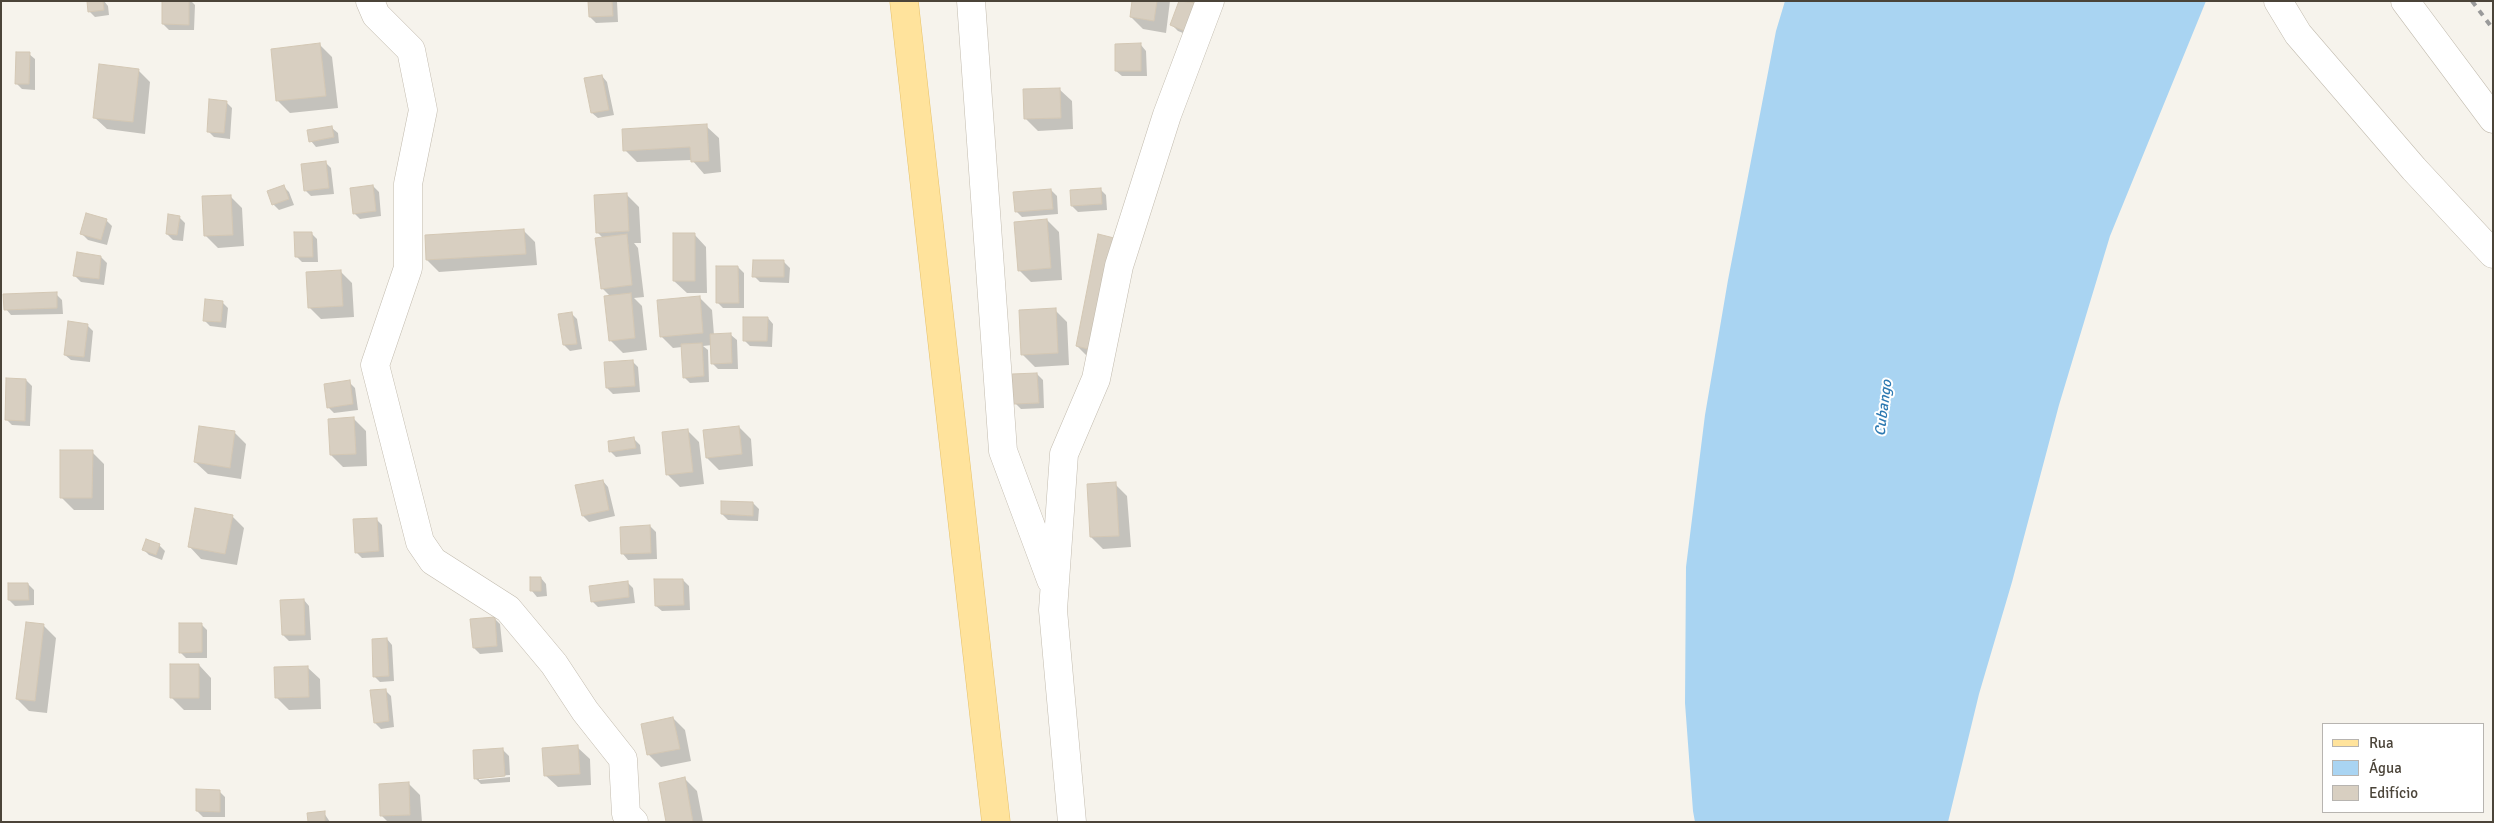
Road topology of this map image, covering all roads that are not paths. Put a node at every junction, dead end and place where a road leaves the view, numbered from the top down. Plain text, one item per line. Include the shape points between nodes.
1 (370, 1) edge
2 (904, 1) edge
3 (971, 1) edge
4 (1210, 1) edge
5 (2278, 1) edge
6 (2405, 1) edge
7 (2493, 119) edge
8 (2493, 254) edge
9 (1053, 586) junction
10 (634, 822) edge
11 (996, 822) edge
12 (1072, 822) edge

1 - 10 street via 376,15 411,50 423,110 408,184 408,268 375,365 420,542 433,561 508,608 549,658 585,711 624,759 626,814
2 - 11 main road
3 - 9 street via 1003,451
4 - 9 street via 1168,115 1119,266 1096,379 1064,454
5 - 8 street via 2298,34 2414,169
6 - 7 street
9 - 12 street

